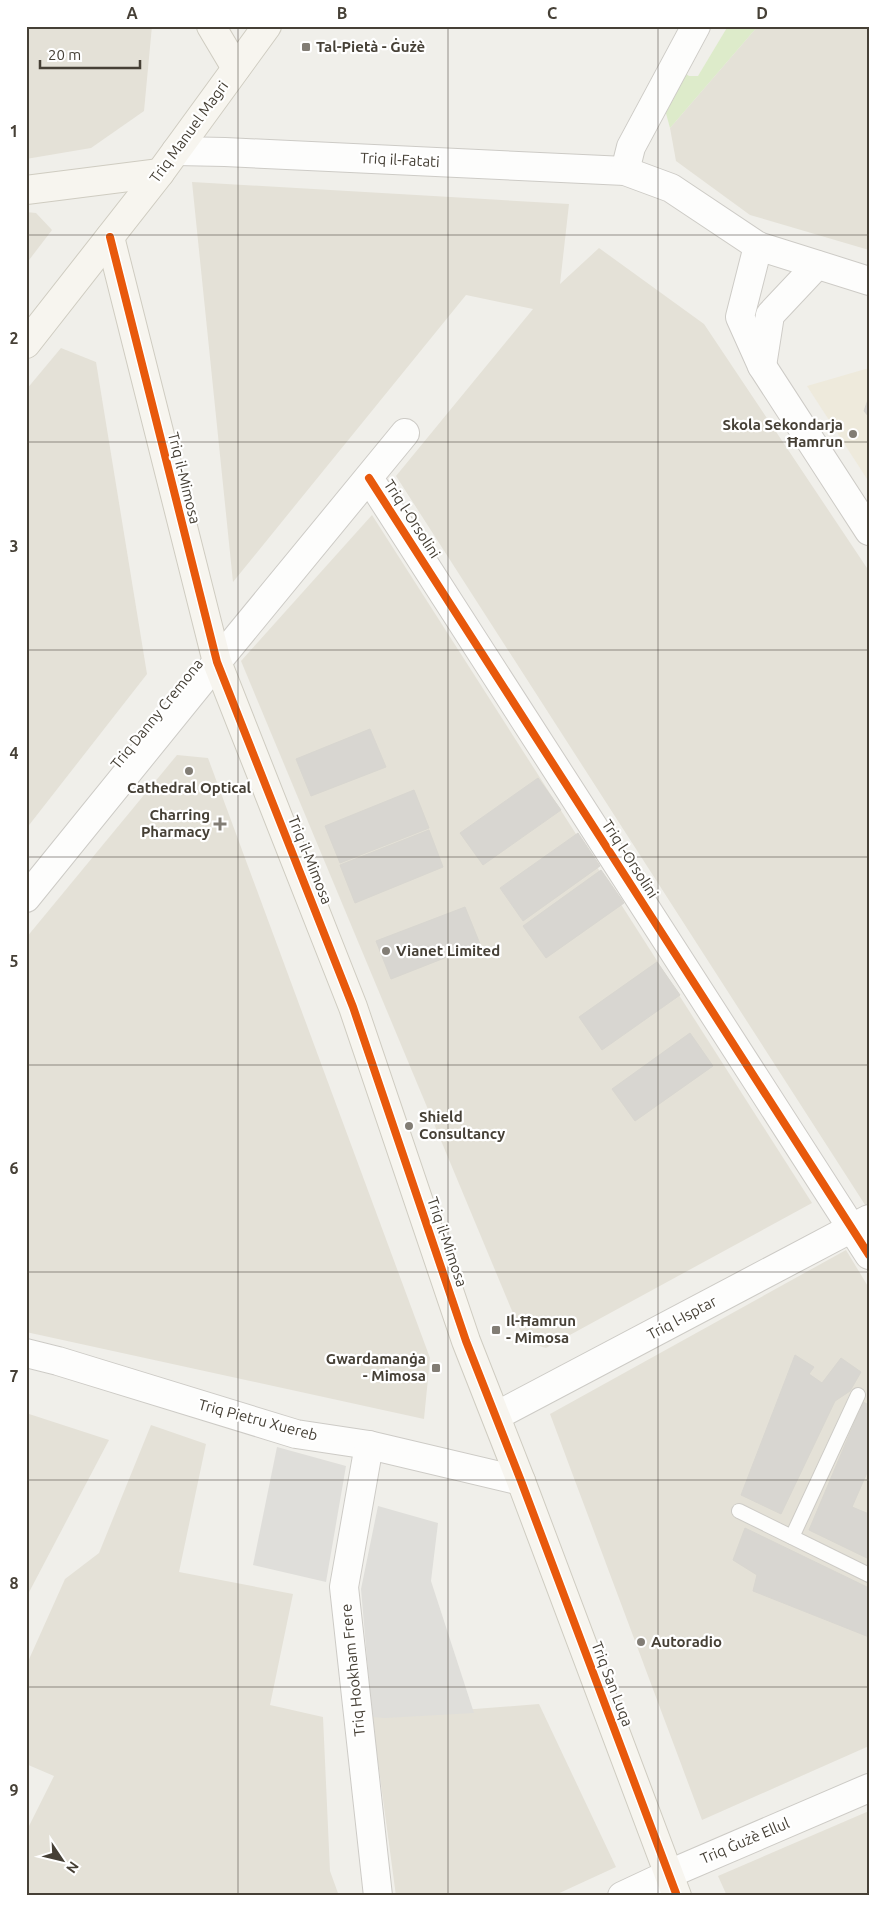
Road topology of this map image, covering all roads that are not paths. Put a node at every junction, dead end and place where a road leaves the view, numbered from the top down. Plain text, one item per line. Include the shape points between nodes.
1 (211, 26) edge
2 (267, 26) edge
3 (696, 26) edge
4 (236, 68) junction
5 (176, 151) junction
6 (625, 171) junction
7 (160, 173) junction
8 (26, 190) edge
9 (110, 237) junction
10 (758, 246) junction
11 (817, 264) junction
12 (869, 281) edge
13 (26, 344) edge
14 (762, 366) junction
15 (405, 433) dead end
16 (369, 478) junction
17 (869, 531) edge
18 (217, 662) junction
19 (26, 898) edge
20 (860, 1224) edge
21 (869, 1255) edge
22 (26, 1353) edge
23 (858, 1395) dead end
24 (496, 1416) junction
25 (369, 1445) junction
26 (521, 1481) junction
27 (739, 1511) dead end
28 (792, 1537) junction
29 (869, 1576) edge
30 (869, 1788) edge
31 (673, 1885) edge
32 (378, 1896) edge
33 (622, 1896) edge

1 - 4 street
2 - 4 street, Triq Manuel Magri
3 - 6 street via 631,147
4 - 5 street, Triq Manuel Magri
5 - 6 street, Triq il-Fatati
5 - 7 street, Triq Manuel Magri
6 - 10 street, Triq il-Fatati via 671,188
7 - 8 street
7 - 9 street, Triq Manuel Magri
9 - 13 street, Triq Manuel Magri
9 - 18 street, Triq il-Mimosa
10 - 11 street, Triq il-Fatati
10 - 14 street via 740,317
11 - 12 street, Triq il-Fatati
11 - 14 street via 770,314
14 - 17 street
15 - 16 street, Triq Danny Cremona
16 - 18 street, Triq Danny Cremona
16 - 20 street, Triq l-Orsolini
18 - 19 street, Triq Danny Cremona
18 - 24 street, Triq il-Mimosa via 353,1007 466,1341
20 - 21 street, Triq l-Orsolini
20 - 24 street, Triq l-Isptar
22 - 25 street, Triq Pietru Xuereb via 296,1434
23 - 28 lane
24 - 26 street, Triq il-Mimosa
25 - 26 street, Triq Pietru Xuereb
25 - 32 street, Triq Hookham Frere via 344,1587
26 - 31 street, Triq San Luqa
27 - 28 lane
28 - 29 lane
30 - 31 street, Triq Ġużè Ellul
31 - 33 street, Triq Ġużè Ellul

